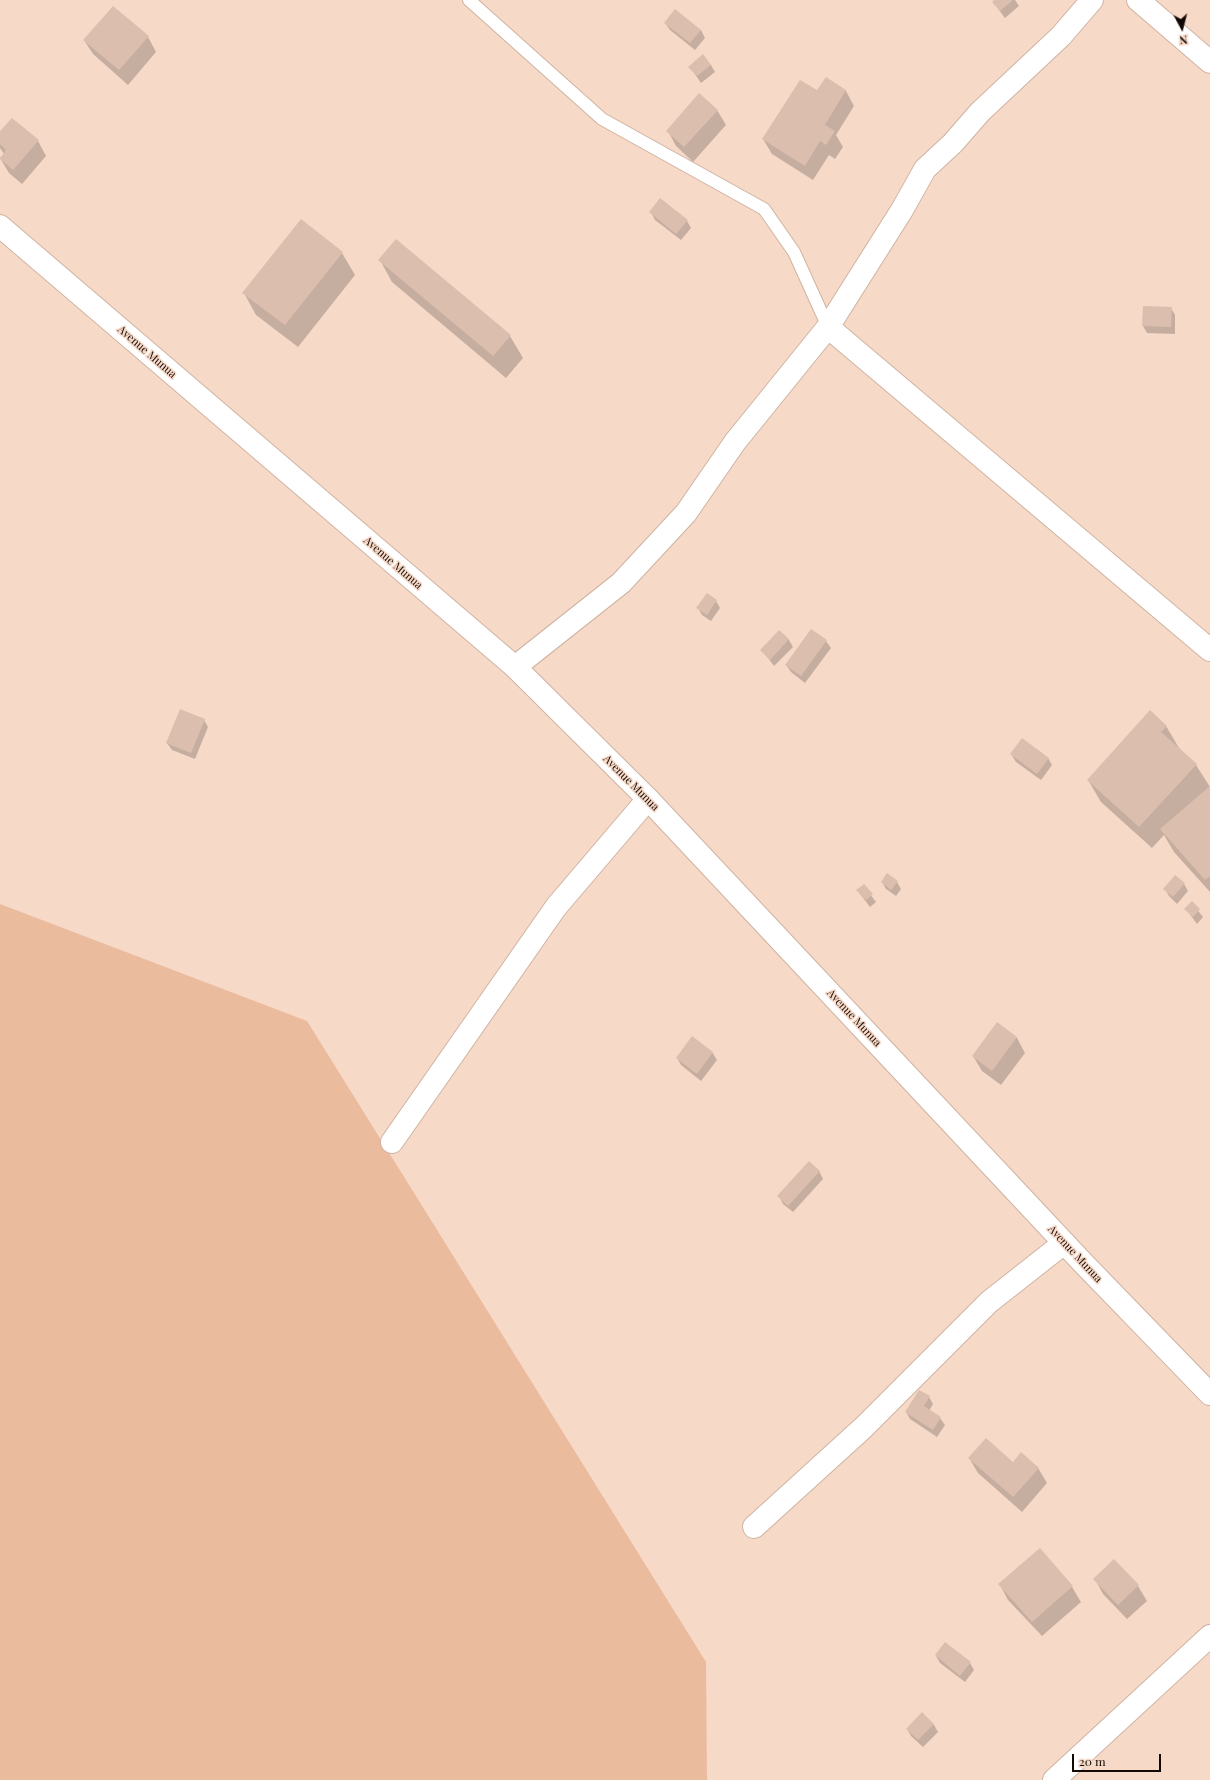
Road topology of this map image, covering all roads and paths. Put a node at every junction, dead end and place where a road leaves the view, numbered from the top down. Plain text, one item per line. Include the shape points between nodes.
1 (469, 0) edge
2 (1092, 0) edge
3 (1138, 0) edge
4 (1210, 62) edge
5 (0, 226) edge
6 (828, 327) junction
7 (1210, 650) edge
8 (515, 667) junction
9 (648, 799) junction
10 (392, 1142) dead end
11 (1064, 1243) junction
12 (1210, 1394) edge
13 (754, 1526) dead end
14 (1210, 1636) edge
15 (1054, 1780) edge

1 - 6 lane via 602,119 764,209 794,252
2 - 6 street via 1061,36 980,112 953,143 925,169
3 - 4 street
5 - 8 street, Avenue Munua
6 - 7 street
6 - 8 street via 735,442 681,519 621,583
8 - 9 street, Avenue Munua
9 - 10 street via 556,908
9 - 11 street, Avenue Munua
11 - 12 street, Avenue Munua
11 - 13 street via 989,1302 864,1427
14 - 15 street

